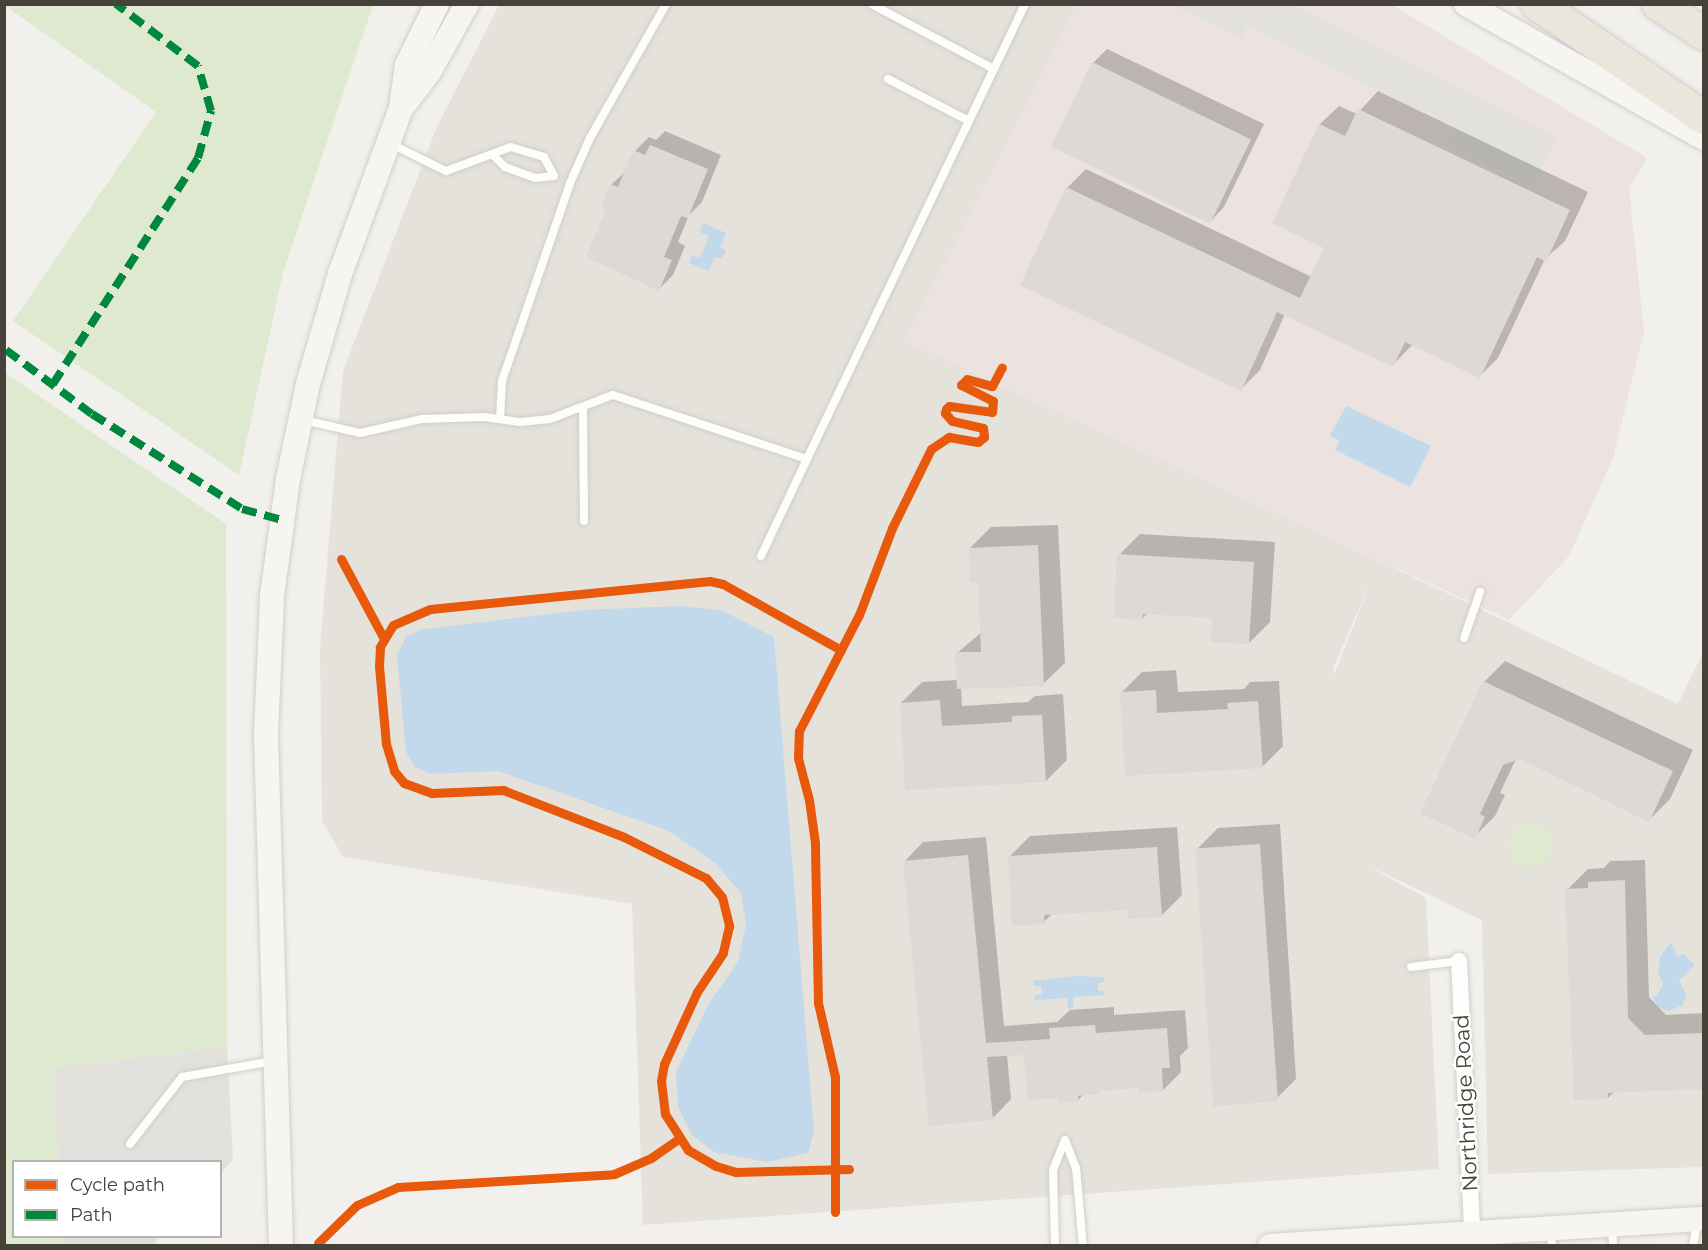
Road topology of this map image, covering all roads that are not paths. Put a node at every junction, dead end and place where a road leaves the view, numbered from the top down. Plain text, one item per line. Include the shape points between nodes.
1 (437, 4) edge
2 (467, 4) edge
3 (666, 4) edge
4 (871, 4) edge
5 (1026, 4) edge
6 (1466, 4) edge
7 (1537, 4) edge
8 (1658, 4) edge
9 (1704, 34) edge
10 (993, 69) junction
11 (888, 79) dead end
12 (401, 108) junction
13 (1704, 118) edge
14 (969, 121) junction
15 (1704, 138) edge
16 (388, 143) junction
17 (493, 155) junction
18 (554, 176) junction
19 (570, 183) junction
20 (583, 406) junction
21 (301, 419) junction
22 (500, 419) junction
23 (807, 459) junction
24 (584, 521) dead end
25 (761, 556) dead end
26 (1480, 592) dead end
27 (1464, 638) dead end
28 (1459, 961) joint
29 (1411, 968) dead end
30 (274, 1061) junction
31 (130, 1144) dead end
32 (1700, 1220) edge
33 (1613, 1235) edge
34 (1552, 1237) edge
35 (1473, 1240) edge
36 (281, 1245) edge
37 (1055, 1245) edge
38 (1083, 1245) edge
39 (1270, 1245) edge
40 (1693, 1245) edge

1 - 12 main road via 407,65
2 - 12 main road via 429,72
3 - 19 lane via 590,138
4 - 10 lane
5 - 10 lane
6 - 15 main road
7 - 13 highway
8 - 9 highway
10 - 14 lane
11 - 14 lane
12 - 16 main road
14 - 23 lane
16 - 17 lane via 446,171
16 - 21 main road via 340,274
17 - 18 lane via 505,168 535,178
17 - 18 lane via 511,147 544,157
18 - 19 lane
19 - 22 lane via 502,381
20 - 22 lane via 550,419 521,423
20 - 23 lane via 613,395
20 - 24 lane
21 - 22 lane via 360,433 422,419
21 - 30 main road via 284,510 270,642 266,735
23 - 25 lane
26 - 27 lane
28 - 29 lane
28 - 35 street, Northridge Road
30 - 31 lane via 182,1077
30 - 36 main road
32 - 33 main road
32 - 40 lane
33 - 34 main road
34 - 35 main road
35 - 39 main road
37 - 38 lane via 1053,1170 1065,1140 1076,1168

